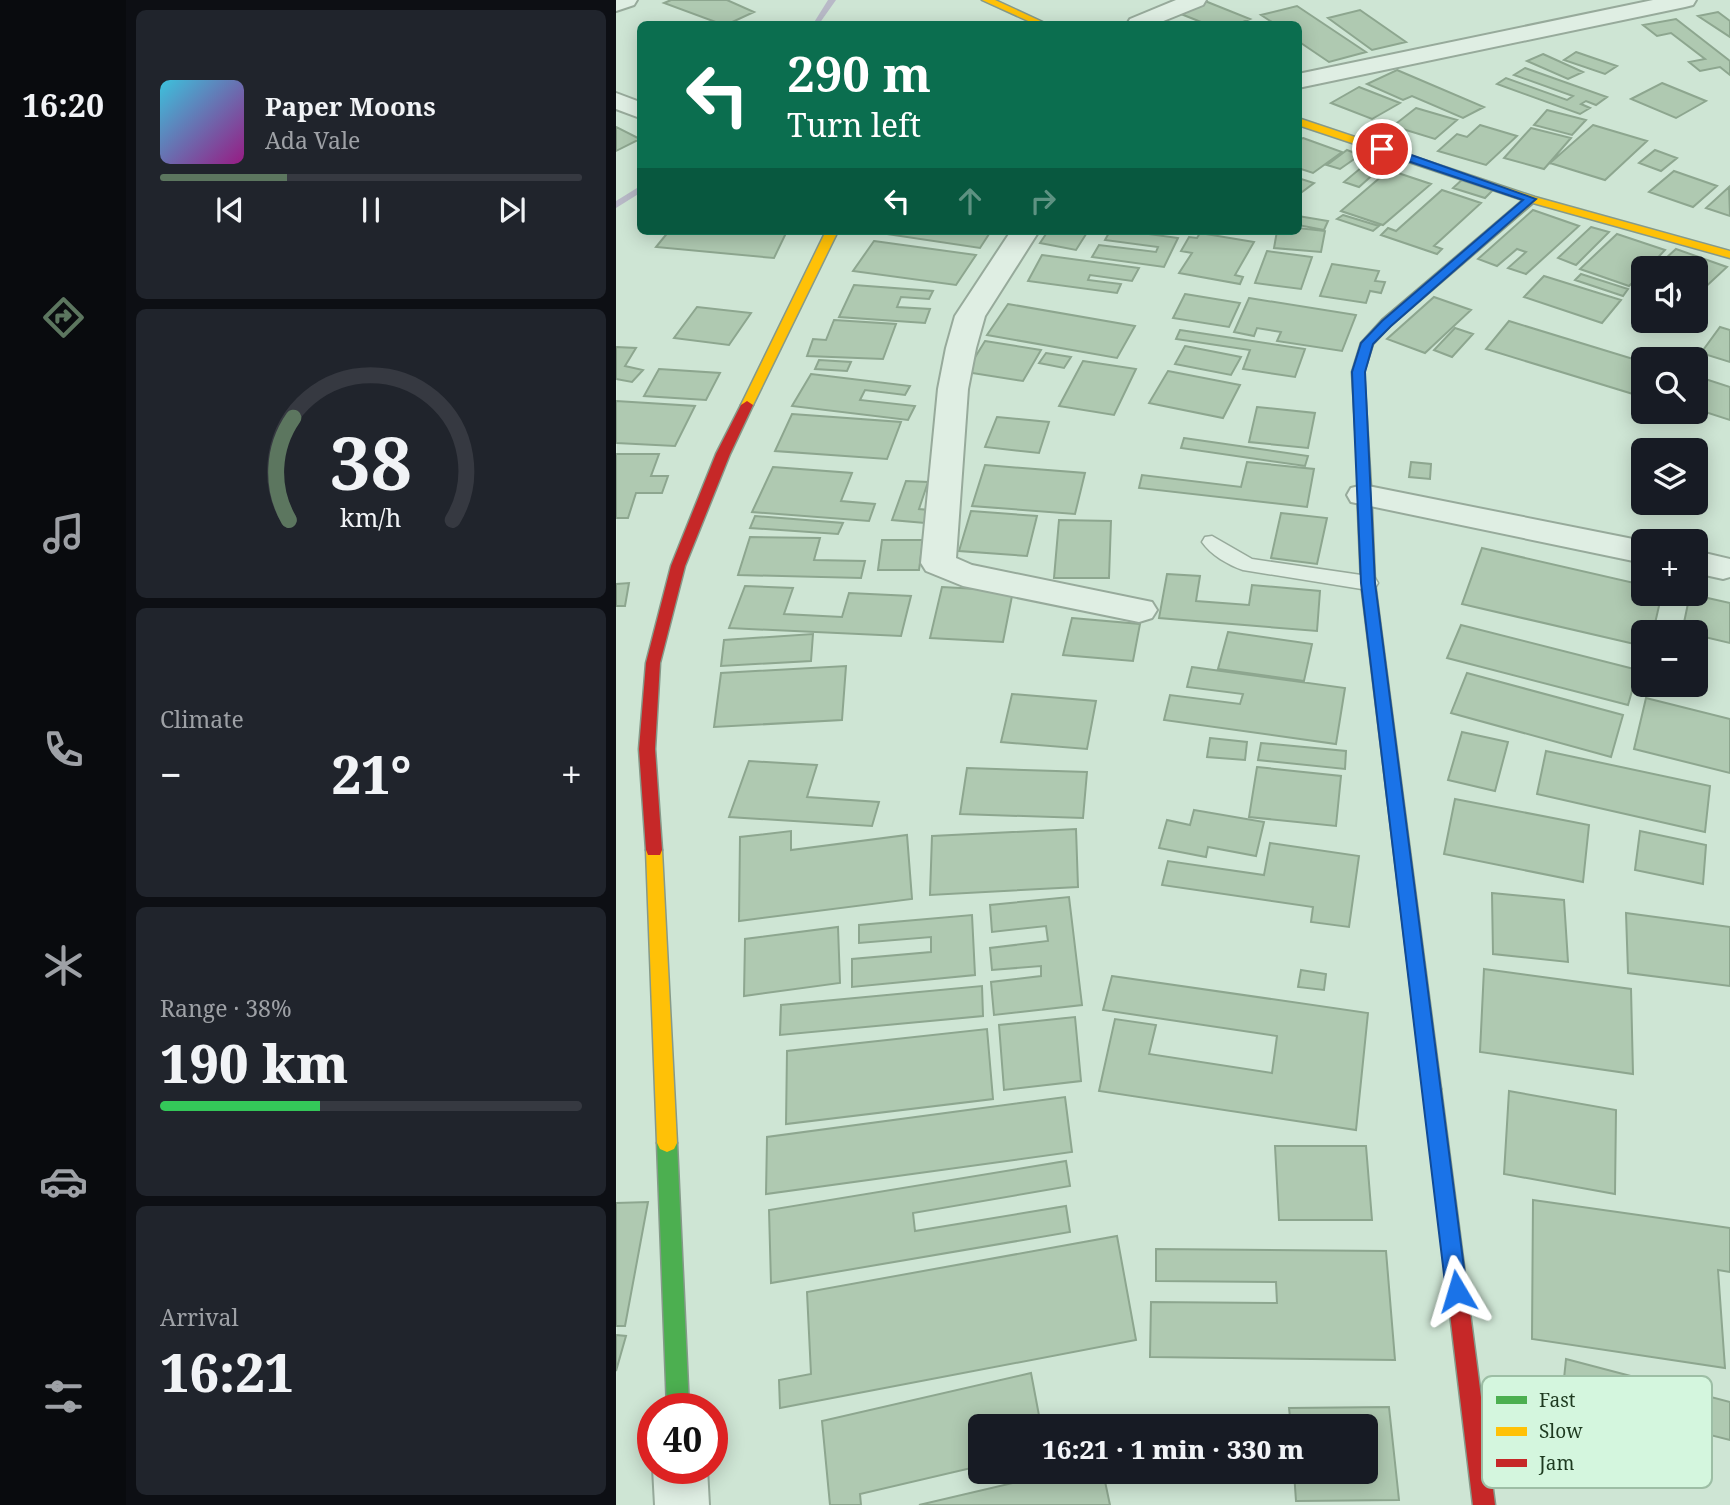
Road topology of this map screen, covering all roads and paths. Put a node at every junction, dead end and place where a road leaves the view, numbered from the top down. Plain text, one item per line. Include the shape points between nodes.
1 (626, 0) edge
2 (987, 0) edge
3 (1195, 0) edge
4 (1683, 0) edge
5 (616, 4) edge
6 (1035, 21) edge
7 (1145, 21) edge
8 (1302, 80) edge
9 (616, 100) edge
10 (637, 110) edge
11 (1302, 122) edge
12 (1531, 199) junction
13 (830, 235) edge
14 (1022, 235) edge
15 (1730, 255) edge
16 (1363, 495) junction
17 (1212, 542) dead end
18 (1631, 550) edge
19 (1368, 583) junction
20 (1139, 610) dead end
21 (677, 1393) edge
22 (681, 1484) edge
23 (682, 1505) edge
24 (1484, 1505) edge

1 - 5 street
2 - 6 street
3 - 7 street
4 - 8 street
9 - 10 street
11 - 12 street
12 - 15 street
12 - 16 street via 1367,343 1359,372
13 - 21 street via 723,454 678,566 653,663 648,749
14 - 20 street via 970,316 961,348 953,389 938,563 963,575
16 - 18 street
16 - 19 street
17 - 19 lane via 1250,565
19 - 24 street
22 - 23 street

